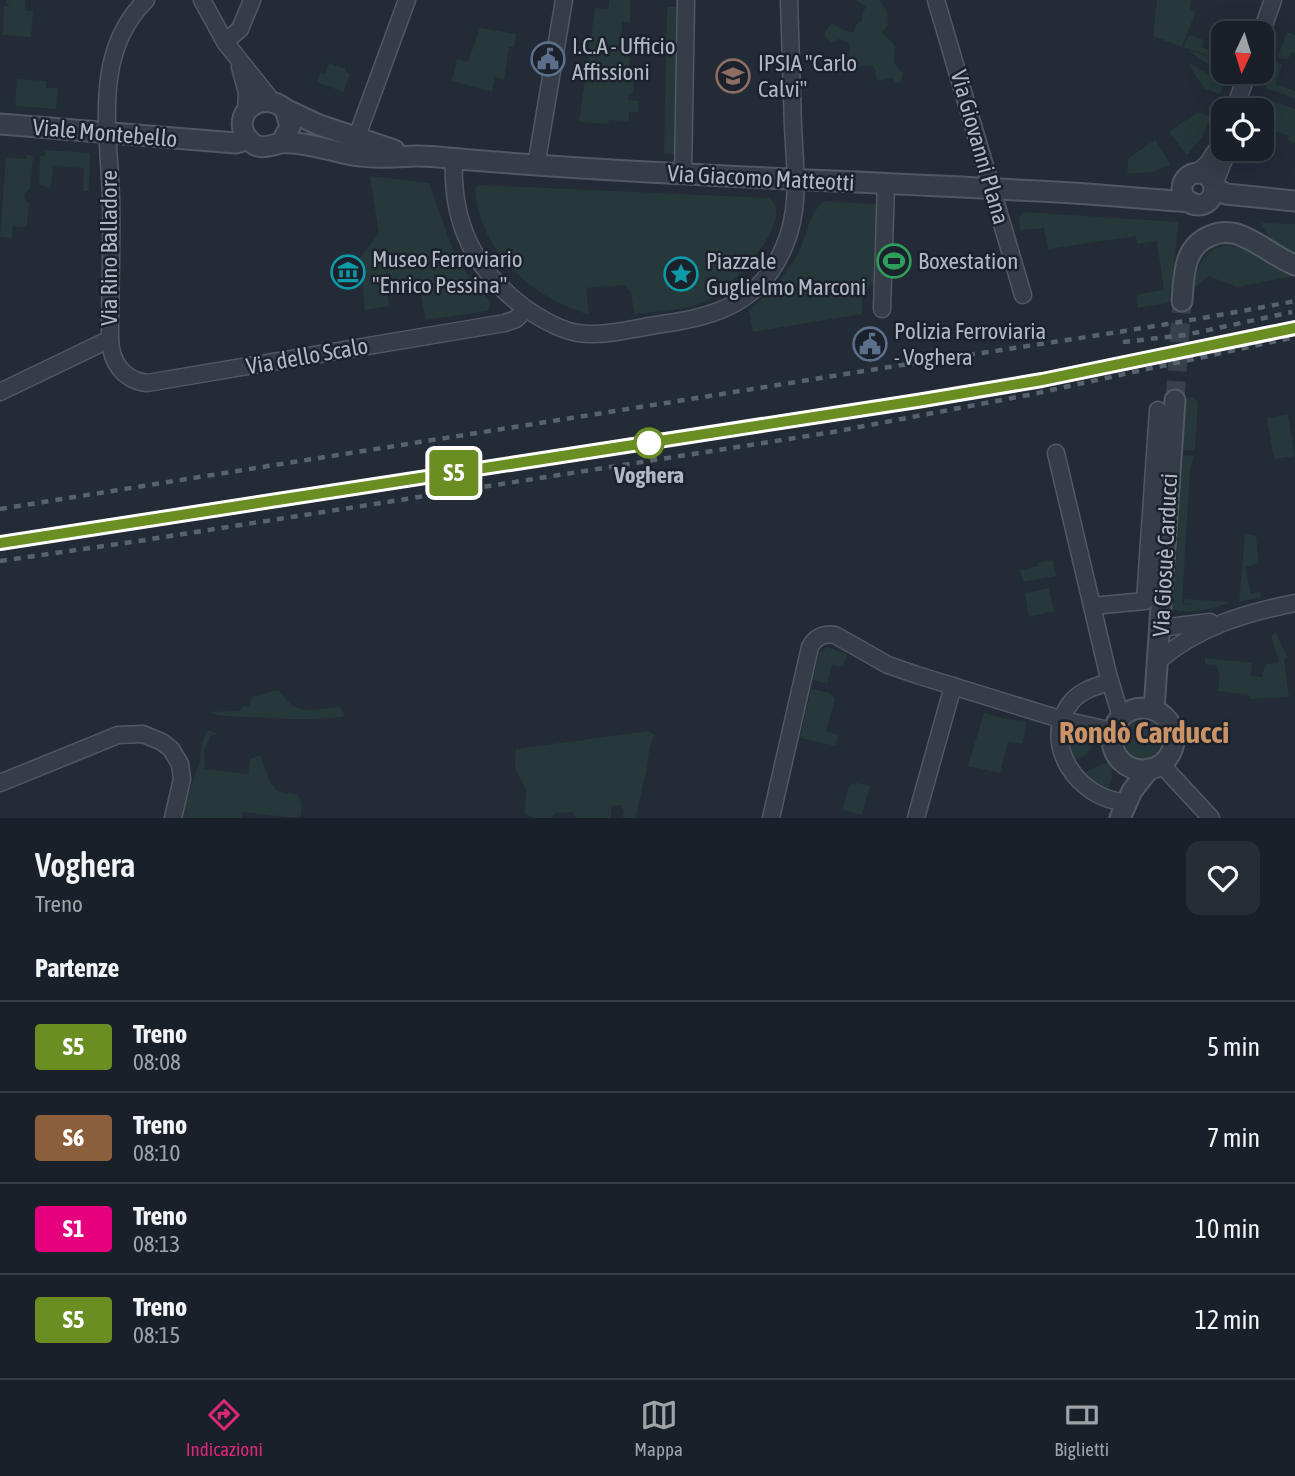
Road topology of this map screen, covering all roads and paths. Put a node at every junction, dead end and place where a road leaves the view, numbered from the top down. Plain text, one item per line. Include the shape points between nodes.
1 (146, 0) edge
2 (202, 0) edge
3 (252, 0) edge
4 (407, 0) edge
5 (565, 0) edge
6 (687, 0) edge
7 (789, 0) edge
8 (936, 0) edge
9 (1273, 4) edge
10 (1266, 21) edge
11 (225, 42) junction
12 (237, 59) junction
13 (1244, 84) edge
14 (1242, 89) junction
15 (1239, 98) edge
16 (1241, 98) edge
17 (279, 105) junction
18 (0, 124) edge
19 (246, 125) junction
20 (108, 133) junction
21 (356, 139) junction
22 (281, 143) junction
23 (331, 151) junction
24 (419, 156) junction
25 (1211, 158) edge
26 (454, 159) junction
27 (1222, 161) edge
28 (536, 166) junction
29 (683, 175) junction
30 (1191, 177) junction
31 (795, 181) junction
32 (886, 184) junction
33 (992, 188) junction
34 (1205, 194) junction
35 (1104, 196) junction
36 (1288, 201) edge
37 (1295, 265) edge
38 (1023, 295) dead end
39 (1182, 301) tunnel mouth
40 (526, 309) junction
41 (882, 309) dead end
42 (110, 339) junction
43 (0, 391) edge
44 (1166, 405) joint
45 (1056, 453) dead end
46 (1295, 603) edge
47 (1092, 606) junction
48 (1227, 620) junction
49 (1160, 628) junction
50 (1158, 662) junction
51 (1110, 682) junction
52 (953, 686) junction
53 (1154, 710) junction
54 (1063, 720) junction
55 (1117, 724) junction
56 (1124, 763) junction
57 (1155, 766) junction
58 (0, 783) edge
59 (1122, 809) edge
60 (173, 818) edge
61 (771, 818) edge
62 (916, 818) edge
63 (1211, 818) edge

1 - 20 street, Via Rino Balladore via 115,49
2 - 11 street, Via Giacomo Matteotti
3 - 11 street via 240,29
4 - 21 street
5 - 28 street
6 - 29 street
7 - 31 street
8 - 33 street, Via Giovanni Plana
9 - 10 street
11 - 12 street, Via Giacomo Matteotti
12 - 17 street, Via Giacomo Matteotti
12 - 19 street, Via Giacomo Matteotti via 246,85
13 - 14 street
14 - 15 street
14 - 16 street
17 - 19 street via 257,103
17 - 21 street, Via Giacomo Matteotti
17 - 22 street via 290,127
18 - 20 street, Viale Montebello
19 - 20 street, Viale Montebello via 214,141
19 - 22 street, Via Giacomo Matteotti via 261,147
20 - 42 street, Via Rino Balladore
21 - 23 street
21 - 24 street, Via Giacomo Matteotti
22 - 23 street, Via Giacomo Matteotti
23 - 24 street, Via Giacomo Matteotti
24 - 26 street, Via Giacomo Matteotti
25 - 30 street
26 - 28 street, Via Giacomo Matteotti
26 - 40 street via 458,211 474,256
27 - 34 street
28 - 29 street, Via Giacomo Matteotti
29 - 31 street, Via Giacomo Matteotti
30 - 34 street via 1207,176
30 - 34 street via 1184,194
30 - 35 street via 1143,193
31 - 32 street, Via Giacomo Matteotti
31 - 40 street via 793,220 776,262 757,286 724,310 692,320 592,334 566,330
32 - 33 street, Via Giacomo Matteotti
32 - 41 street
33 - 35 street, Via Giacomo Matteotti
33 - 38 street, Via Giovanni Plana
34 - 35 street
34 - 36 street
37 - 39 street via 1238,235 1213,235 1198,243 1188,256
40 - 42 street, Via dello Scalo via 505,323 147,383 135,382 115,363
42 - 43 street
44 - 47 street, Via Giosuè Carducci via 1145,601
44 - 49 street, Via Giosuè Carducci
45 - 47 street
46 - 48 street
47 - 51 street
48 - 49 street
48 - 50 street via 1191,637
49 - 50 street, Via Giosuè Carducci
50 - 53 street, Via Giosuè Carducci
51 - 54 street via 1079,694
51 - 55 street
52 - 54 street
52 - 61 street via 888,665 835,635 817,638 810,647
52 - 62 street
53 - 55 street via 1136,708
53 - 57 street via 1173,731 1172,749
54 - 55 street
54 - 59 street via 1061,748 1071,773 1091,792
55 - 56 street via 1113,745
56 - 57 street
56 - 59 street
57 - 59 street
57 - 63 street
58 - 60 street via 118,735 142,734 162,742 180,764 182,779

